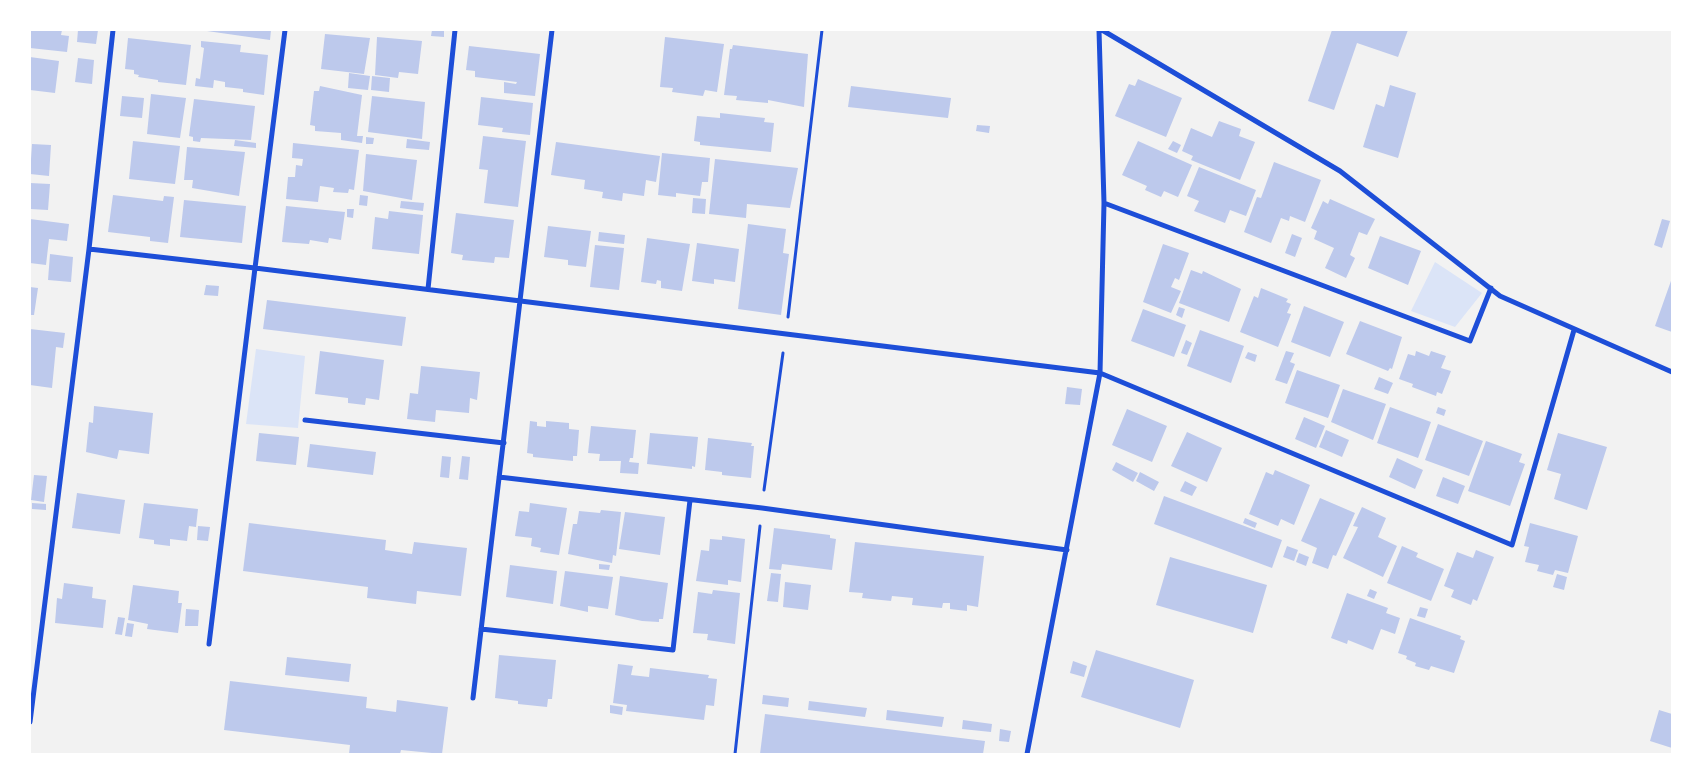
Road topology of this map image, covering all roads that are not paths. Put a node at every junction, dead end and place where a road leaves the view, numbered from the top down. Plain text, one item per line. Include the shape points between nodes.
1 (113, 30) edge
2 (285, 30) edge
3 (455, 30) edge
4 (552, 30) edge
5 (1100, 30) edge
6 (1104, 203) junction
7 (89, 249) junction
8 (255, 268) junction
9 (1491, 288) junction
10 (428, 289) junction
11 (520, 301) junction
12 (1574, 330) junction
13 (1672, 372) edge
14 (1100, 373) junction
15 (305, 420) dead end
16 (504, 443) junction
17 (499, 478) junction
18 (690, 500) junction
19 (1068, 550) junction
20 (481, 629) junction
21 (209, 644) dead end
22 (472, 698) dead end
23 (30, 722) edge
24 (1027, 754) edge

1 - 7 street
2 - 8 street
3 - 10 street
4 - 11 street
5 - 6 street
5 - 9 street via 1340,171
6 - 9 street via 1470,341
6 - 14 street
7 - 8 street
7 - 23 street
8 - 10 street
8 - 21 street
9 - 12 street via 1500,296
10 - 11 street
11 - 14 street
11 - 16 street
12 - 13 street
12 - 14 street via 1512,545
14 - 19 street
15 - 16 street
16 - 17 street
17 - 18 street
17 - 20 street
18 - 19 street
18 - 20 street via 673,650
19 - 24 street
20 - 22 street

